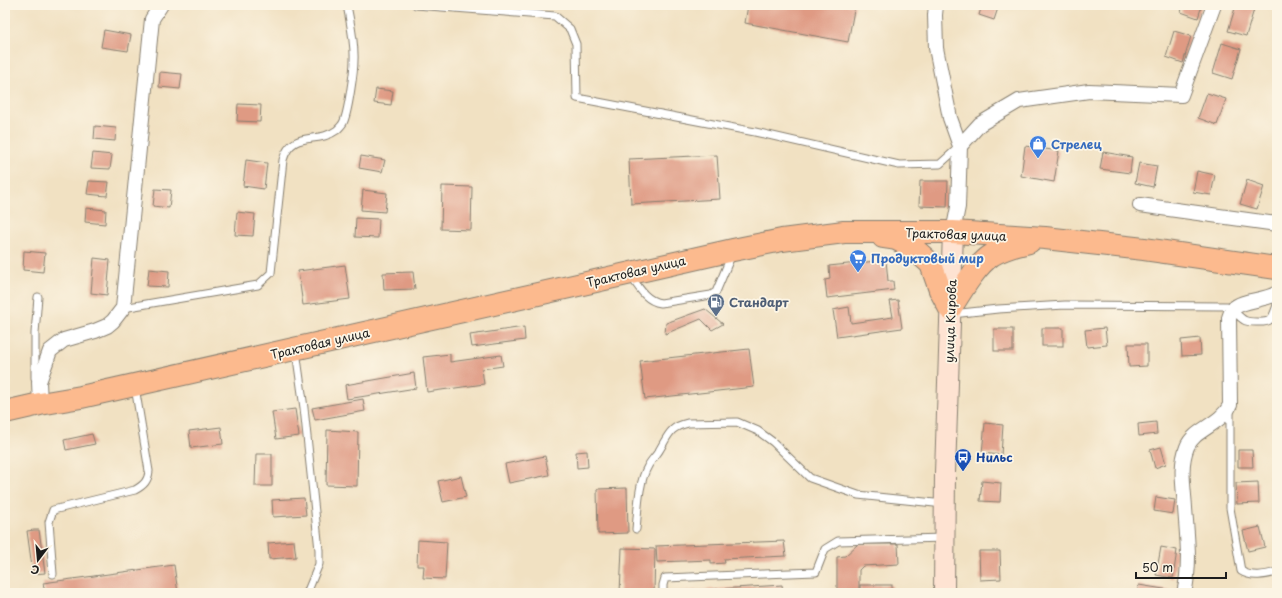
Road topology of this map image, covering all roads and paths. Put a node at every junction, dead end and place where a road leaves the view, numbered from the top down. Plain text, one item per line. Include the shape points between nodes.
1 (161, 5) edge
2 (347, 5) edge
3 (416, 5) edge
4 (936, 5) edge
5 (1214, 5) edge
6 (960, 146) junction
7 (1140, 205) dead end
8 (1277, 224) edge
9 (844, 232) junction
10 (953, 232) junction
11 (1045, 238) junction
12 (733, 250) junction
13 (1277, 268) edge
14 (629, 273) junction
15 (1277, 293) edge
16 (38, 297) dead end
17 (1277, 305) edge
18 (123, 308) junction
19 (1233, 309) junction
20 (950, 312) junction
21 (295, 348) junction
22 (39, 382) junction
23 (134, 385) junction
24 (40, 404) junction
25 (1230, 405) junction
26 (5, 412) edge
27 (945, 504) junction
28 (636, 529) dead end
29 (944, 538) junction
30 (1277, 572) edge
31 (53, 574) dead end
32 (307, 593) edge
33 (663, 593) edge
34 (944, 593) edge
35 (1184, 593) edge

1 - 18 street via 152,19
2 - 18 lane via 354,59 346,114 338,129 298,141 290,145 285,152 271,273 258,285
3 - 6 lane via 555,16 570,29 576,44 578,98 755,132 899,165 940,164
4 - 6 street, улица Кирова via 936,48 950,118
5 - 6 street via 1182,95 1089,91 1019,101 980,124
6 - 10 street, улица Кирова via 958,207
7 - 8 street
9 - 10 highway, Трактовая улица
9 - 12 highway, Трактовая улица via 782,240
9 - 20 highway via 896,239 912,247 931,264
10 - 11 highway, Трактовая улица
10 - 20 street, улица Кирова
11 - 13 highway, Трактовая улица
11 - 20 highway via 1011,246 990,256 976,271
12 - 14 highway, Трактовая улица
12 - 14 lane via 716,292 711,295 655,302 644,294
14 - 21 highway, Трактовая улица
15 - 19 street
16 - 22 lane via 35,378
17 - 19 lane via 1272,318 1266,323 1242,320
18 - 22 street via 107,326 64,340 50,351
19 - 20 lane via 1227,306 1065,305
19 - 25 street via 1230,318
20 - 27 street, улица Кирова
21 - 23 highway, Трактовая улица
21 - 32 lane via 319,550 319,564
22 - 24 street
23 - 24 highway, Трактовая улица
23 - 31 lane via 149,471 148,478 135,490 53,510 49,522
24 - 26 highway, Трактовая улица
25 - 30 lane via 1230,508 1241,571 1254,576
25 - 35 street via 1219,420 1196,435 1188,446 1183,460 1189,564
27 - 28 lane via 858,495 810,478 773,442 758,431 737,422 688,423 672,430 648,466 642,481
27 - 29 street, улица Кирова
29 - 33 lane via 838,541 825,549 816,572 665,578
29 - 34 street, улица Кирова

